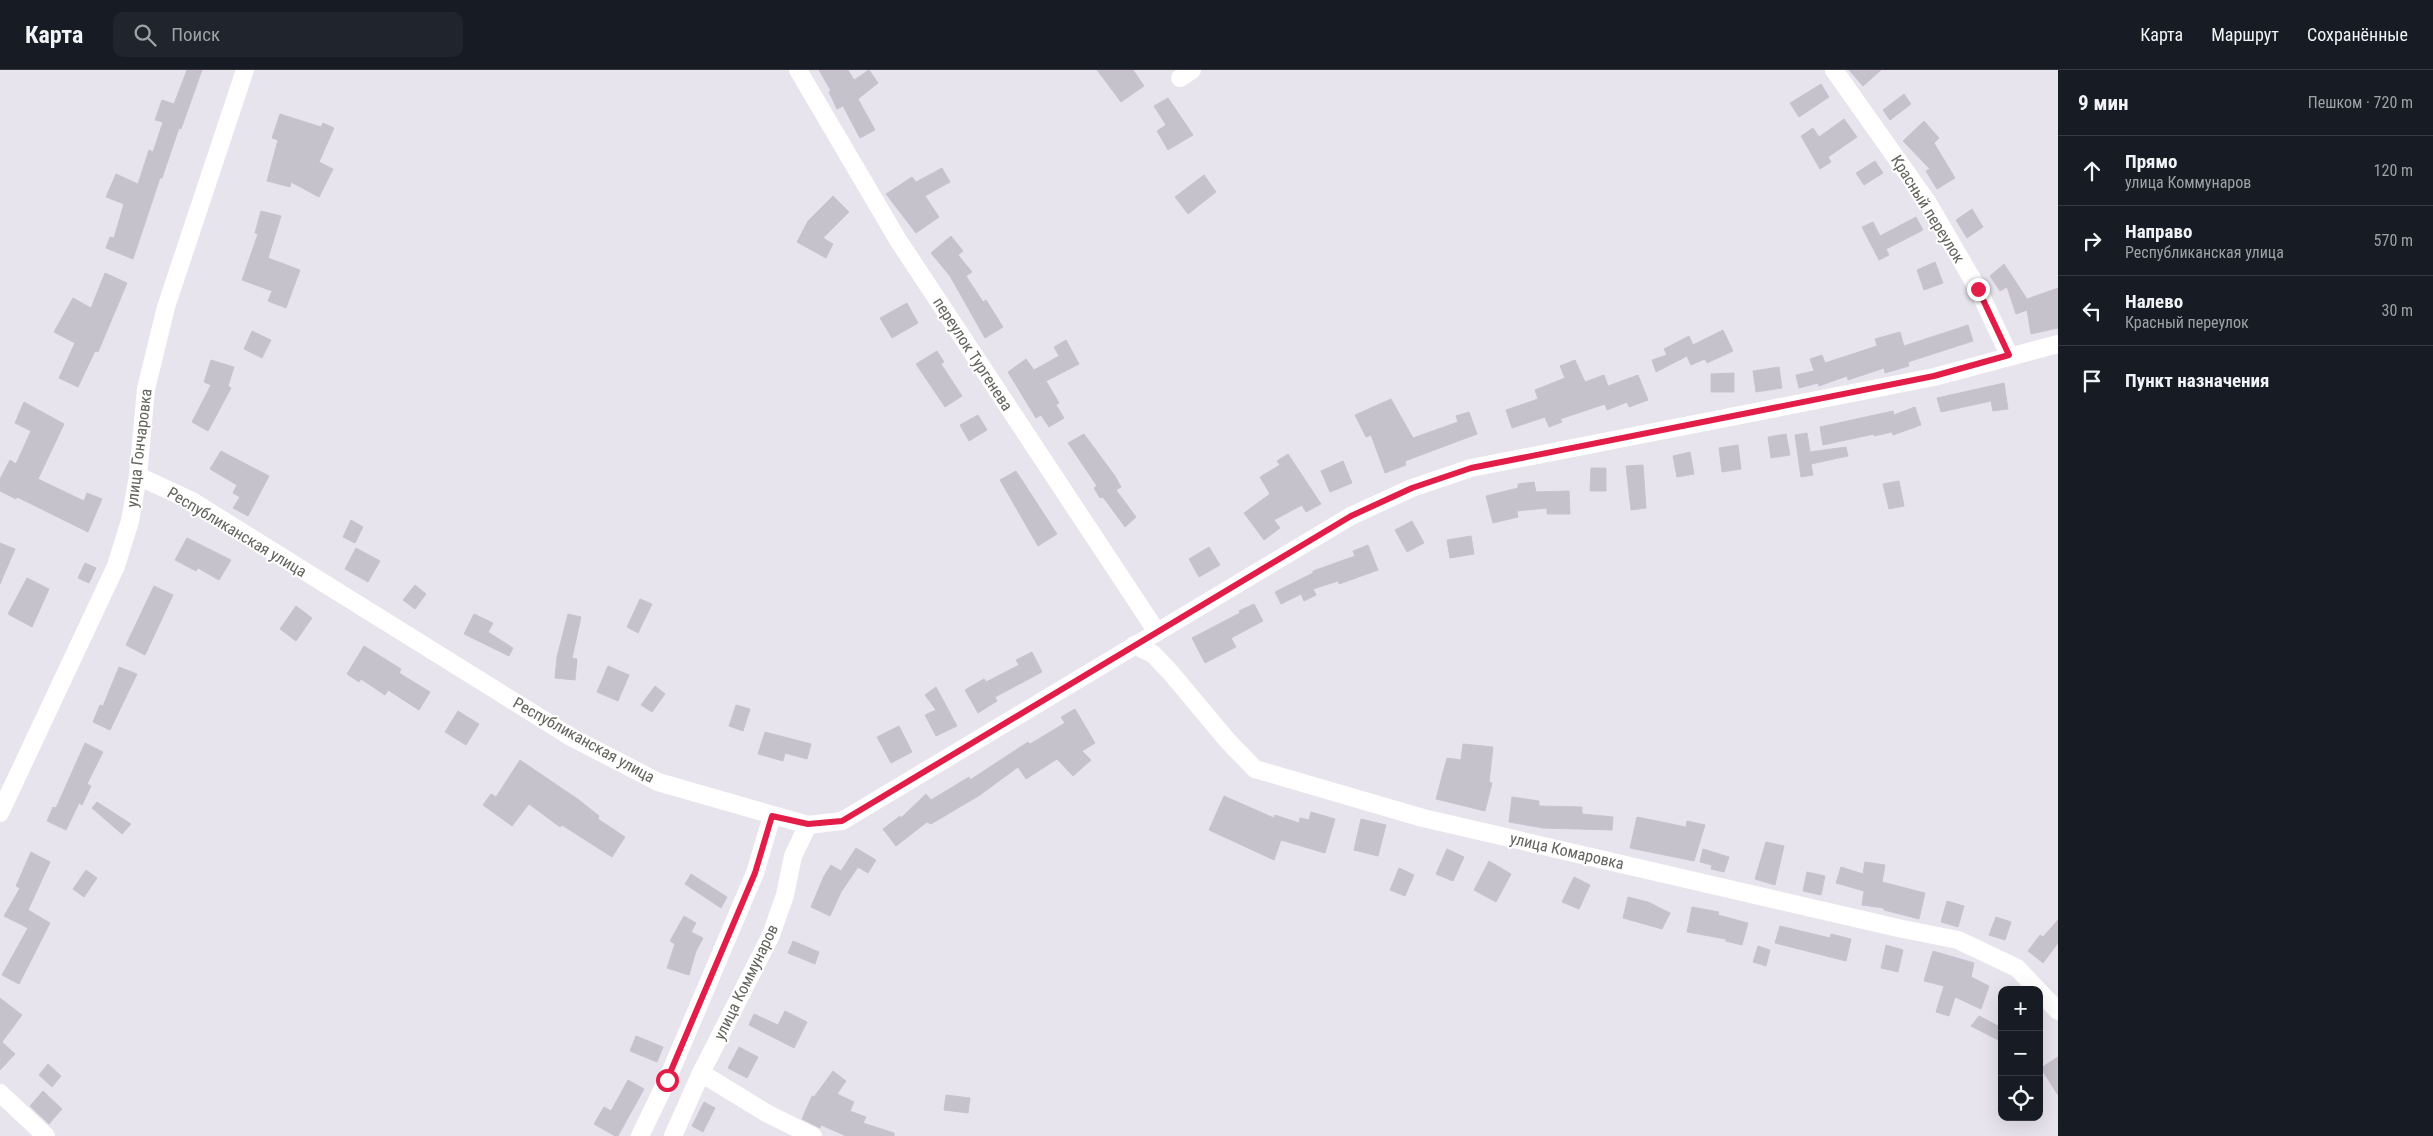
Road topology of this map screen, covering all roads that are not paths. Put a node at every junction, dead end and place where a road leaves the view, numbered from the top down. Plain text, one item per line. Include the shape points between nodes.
1 (245, 70) edge
2 (798, 70) edge
3 (1834, 70) edge
4 (2058, 344) edge
5 (2009, 355) junction
6 (138, 476) junction
7 (1157, 632) junction
8 (1134, 645) junction
9 (0, 813) edge
10 (772, 816) junction
11 (808, 824) junction
12 (2035, 986) edge
13 (2043, 994) edge
14 (2058, 1011) edge
15 (701, 1073) junction
16 (0, 1093) edge
17 (46, 1136) edge
18 (640, 1136) edge
19 (673, 1136) edge
20 (813, 1136) edge

1 - 6 street, улица Гончаровка via 166,307 146,389
2 - 7 street, переулок Тургенева via 898,240
3 - 5 street, Красный переулок via 1928,203 1978,289
4 - 5 street, Республиканская улица
5 - 7 street, Республиканская улица via 1934,376 1471,468 1412,488 1351,516
6 - 9 street, улица Гончаровка via 130,521 116,566
6 - 10 street, Республиканская улица via 192,501 571,736 658,782
7 - 8 street, Республиканская улица
8 - 11 street, Республиканская улица via 842,821
8 - 12 street, улица Комаровка via 1153,654 1255,770 1423,818 1958,940 2017,968
10 - 11 street, Республиканская улица
10 - 18 street, улица Коммунаров via 755,873
11 - 15 street, улица Коммунаров via 793,856 785,895 771,935
13 - 14 street, улица Комаровка
15 - 19 street, улица Коммунаров
15 - 20 street via 768,1114
16 - 17 street

